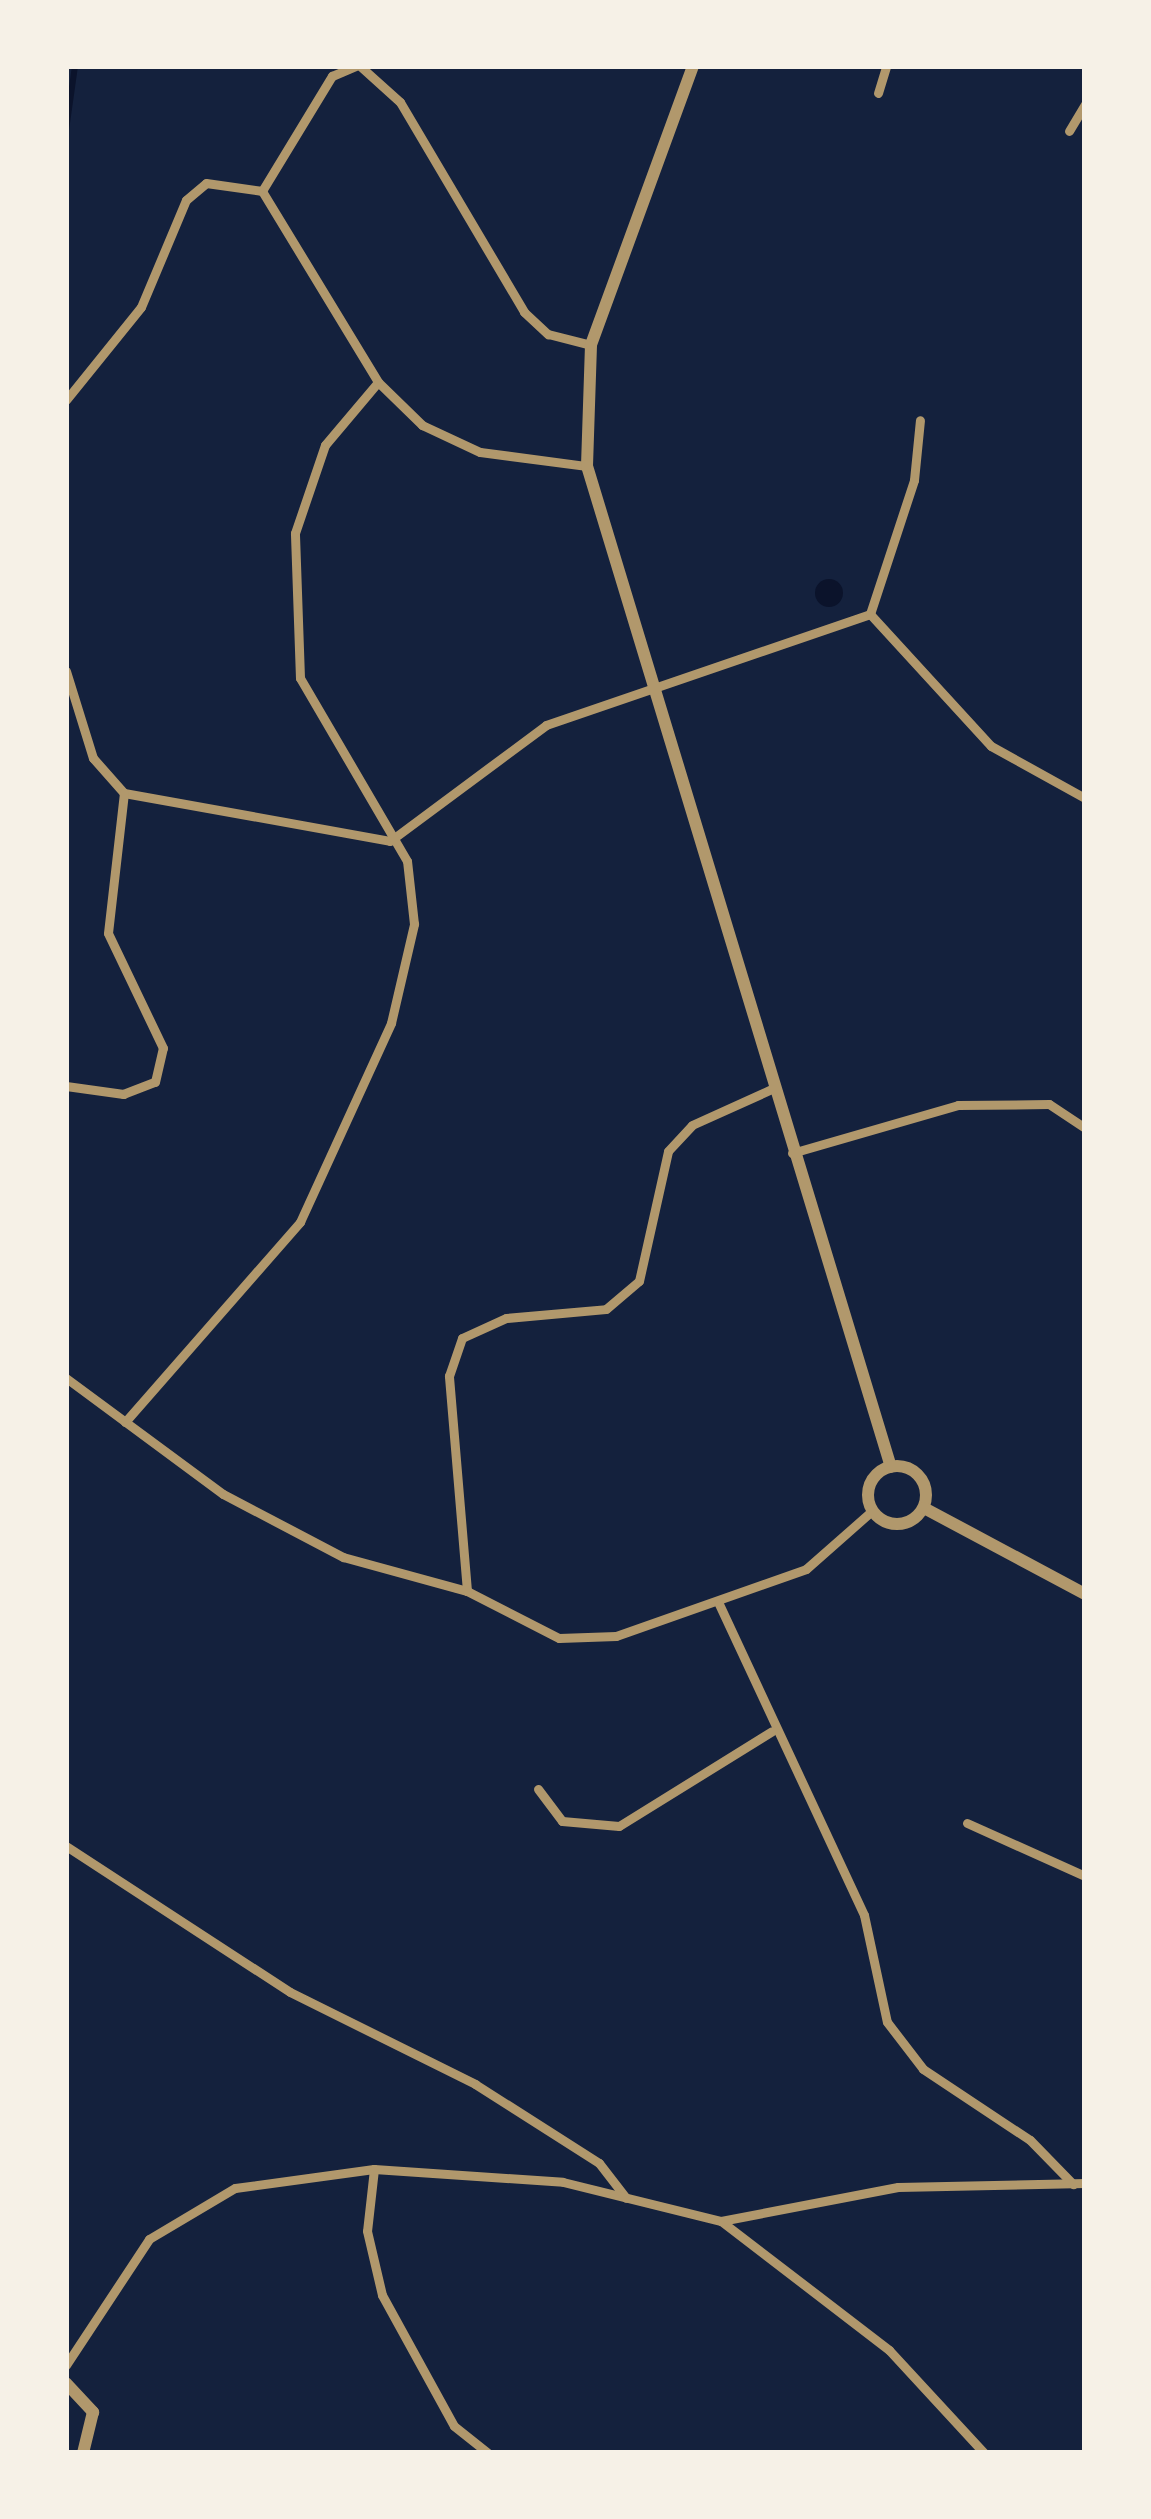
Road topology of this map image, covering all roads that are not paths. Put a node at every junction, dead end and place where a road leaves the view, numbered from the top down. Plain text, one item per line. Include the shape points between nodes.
1 (358, 66) edge
2 (693, 66) edge
3 (886, 66) edge
4 (878, 93) dead end
5 (1085, 104) edge
6 (1069, 131) dead end
7 (262, 191) junction
8 (591, 345) junction
9 (378, 382) junction
10 (66, 400) edge
11 (920, 420) dead end
12 (587, 466) junction
13 (869, 614) junction
14 (66, 671) edge
15 (651, 685) junction
16 (124, 793) junction
17 (1085, 798) edge
18 (390, 841) junction
19 (66, 1086) edge
20 (774, 1088) junction
21 (1085, 1128) edge
22 (792, 1153) junction
23 (66, 1378) edge
24 (124, 1422) junction
25 (891, 1466) junction
26 (923, 1508) junction
27 (873, 1510) junction
28 (467, 1591) junction
29 (1085, 1594) edge
30 (719, 1604) junction
31 (772, 1731) junction
32 (538, 1789) dead end
33 (967, 1823) dead end
34 (66, 1846) edge
35 (1085, 1876) edge
36 (374, 2169) junction
37 (1079, 2184) edge
38 (626, 2198) junction
39 (721, 2221) junction
40 (66, 2365) edge
41 (66, 2383) edge
42 (83, 2453) edge
43 (488, 2453) edge
44 (984, 2453) edge

1 - 7 street via 332,76
1 - 8 street via 400,102 524,312 548,334
2 - 8 street
3 - 4 street
5 - 6 street
7 - 9 street
7 - 10 street via 206,183 186,200 141,308
8 - 12 street
9 - 12 street via 422,424 480,452
9 - 18 street via 325,445 295,533 300,678
11 - 13 street via 914,480
12 - 15 street
13 - 15 street
13 - 17 street via 992,746
14 - 16 street via 94,758
15 - 18 street via 546,725
15 - 20 street
16 - 18 street
16 - 19 street via 108,933 164,1048 154,1082 123,1094
18 - 24 street via 407,861 410,944 391,1023 300,1222
20 - 22 street
20 - 28 street via 692,1125 668,1151 639,1281 607,1309 506,1318 462,1338 449,1376
21 - 22 street via 1049,1104 958,1106
22 - 25 street
23 - 24 street
24 - 28 street via 224,1494 343,1557
25 - 26 street via 923,1481
25 - 27 street via 871,1484
26 - 27 street via 903,1524
26 - 29 street
27 - 30 street via 806,1569
28 - 30 street via 559,1638 616,1636
30 - 31 street
31 - 32 street via 619,1826 562,1821
31 - 37 street via 864,1916 887,2022 923,2069 1030,2140
33 - 35 street
34 - 38 street via 290,1992 493,2095 599,2163
36 - 38 street via 563,2182
36 - 40 street via 235,2188 189,2207 118,2277
36 - 43 street via 367,2231 382,2295 454,2426
37 - 39 street via 898,2187
38 - 39 street
39 - 44 street via 889,2350
41 - 42 street via 93,2412

